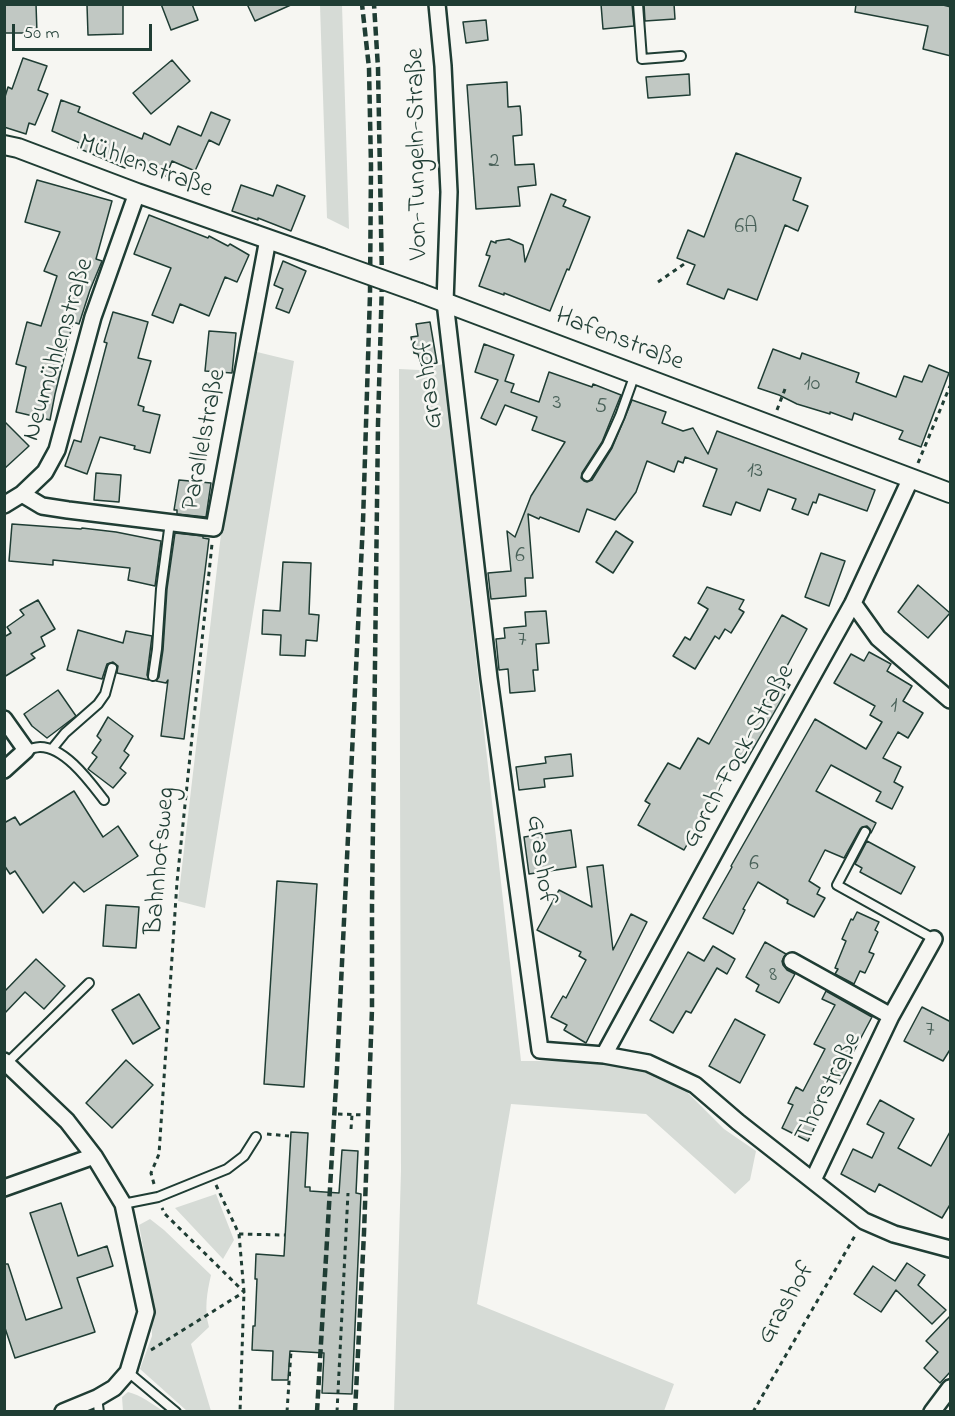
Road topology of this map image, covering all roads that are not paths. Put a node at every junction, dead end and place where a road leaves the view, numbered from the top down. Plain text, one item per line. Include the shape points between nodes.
1 (437, 4) edge
2 (638, 4) edge
3 (681, 56) dead end
4 (4, 145) edge
5 (137, 193) junction
6 (268, 239) junction
7 (445, 302) junction
8 (635, 374) junction
9 (587, 476) dead end
10 (911, 478) junction
11 (951, 493) edge
12 (22, 494) junction
13 (4, 505) edge
14 (171, 522) junction
15 (853, 603) junction
16 (112, 668) dead end
17 (153, 676) dead end
18 (951, 700) edge
19 (4, 719) edge
20 (52, 749) junction
21 (26, 750) junction
22 (4, 770) edge
23 (104, 800) dead end
24 (865, 832) dead end
25 (934, 939) joint
26 (792, 961) dead end
27 (89, 983) dead end
28 (891, 1016) junction
29 (604, 1055) junction
30 (6, 1062) edge
31 (256, 1137) dead end
32 (94, 1156) junction
33 (813, 1180) junction
34 (4, 1188) edge
35 (123, 1204) junction
36 (951, 1249) edge
37 (129, 1368) junction
38 (951, 1388) edge
39 (98, 1405) edge
40 (63, 1412) edge
41 (176, 1412) edge
42 (932, 1412) edge

1 - 7 street, Von-Tungeln-Straße via 449,192
2 - 3 lane via 642,59
4 - 5 street, Mühlenstraße
5 - 6 street, Mühlenstraße
5 - 12 street, Neumühlenstraße via 93,317 57,450 45,472
6 - 7 street, Hafenstraße, bridge
6 - 14 street, Parallelstraße via 214,528
7 - 8 street, Hafenstraße
7 - 29 street, Grashof via 489,678 540,1050
8 - 9 lane via 607,445
8 - 10 street, Hafenstraße
10 - 11 street, Hafenstraße
10 - 15 street, Gorch-Fock-Straße
12 - 13 street, Neumühlenstraße
12 - 14 street, Parallelstraße via 42,506
14 - 17 lane
15 - 18 street via 878,638
15 - 29 street, Gorch-Fock-Straße
16 - 20 lane via 98,704
19 - 21 street
20 - 21 lane
20 - 23 lane via 86,777
21 - 22 street
24 - 25 lane via 837,885
25 - 28 street, Thorstraße
26 - 28 street, Thorstraße
27 - 30 lane
28 - 33 street, Thorstraße
29 - 33 street, Grashof via 648,1063 695,1085
30 - 32 street via 67,1121
31 - 35 lane via 244,1156 227,1169 158,1197
32 - 34 street
32 - 35 street
33 - 36 street, Grashof via 864,1221 894,1234
35 - 37 street via 146,1312
37 - 39 street
37 - 41 lane
38 - 42 street
39 - 40 street

